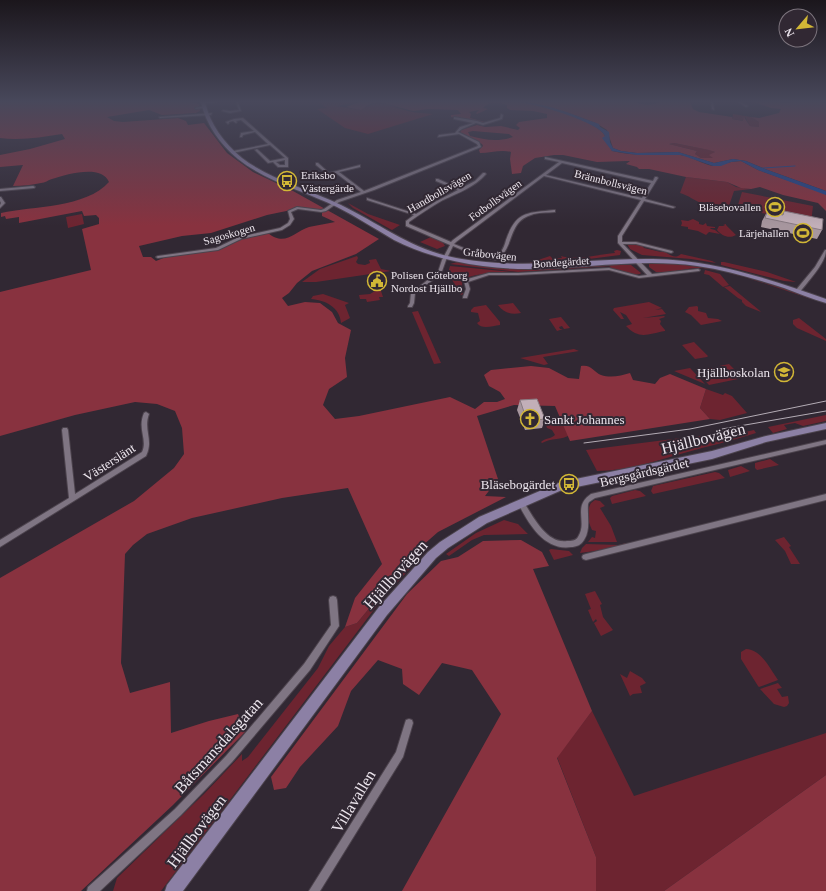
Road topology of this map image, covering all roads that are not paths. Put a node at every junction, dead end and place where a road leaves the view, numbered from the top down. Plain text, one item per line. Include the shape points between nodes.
1 (231, 144) edge
2 (271, 144) joint
3 (479, 144) edge
4 (256, 150) dead end
5 (237, 151) junction
6 (546, 158) dead end
7 (287, 160) junction
8 (277, 161) junction
9 (561, 162) junction
10 (317, 164) dead end
11 (359, 166) dead end
12 (338, 172) junction
13 (329, 174) junction
14 (484, 174) dead end
15 (309, 175) dead end
16 (544, 175) junction
17 (656, 178) dead end
18 (437, 180) dead end
19 (653, 182) junction
20 (33, 187) dead end
21 (0, 190) edge
22 (460, 190) junction
23 (363, 192) junction
24 (0, 198) edge
25 (368, 199) dead end
26 (642, 199) junction
27 (336, 202) junction
28 (0, 207) edge
29 (674, 207) dead end
30 (554, 211) dead end
31 (417, 215) junction
32 (620, 243) junction
33 (451, 244) junction
34 (826, 251) edge
35 (671, 252) dead end
36 (446, 256) junction
37 (158, 257) dead end
38 (635, 259) junction
39 (698, 270) dead end
40 (651, 276) junction
41 (799, 289) junction
42 (465, 297) dead end
43 (826, 297) edge
44 (826, 301) edge
45 (410, 306) dead end
46 (146, 414) dead end
47 (826, 426) edge
48 (65, 430) dead end
49 (826, 442) edge
50 (826, 497) edge
51 (72, 499) junction
52 (521, 503) junction
53 (0, 544) edge
54 (586, 557) dead end
55 (332, 600) dead end
56 (409, 723) dead end
57 (92, 891) edge
58 (173, 891) edge
59 (314, 891) edge

1 - 5 main road, Gråbovägen
2 - 5 street
2 - 7 street
3 - 23 street via 480,146
4 - 8 street via 269,162
5 - 27 main road, Gråbovägen via 250,164 262,171
6 - 9 street
7 - 8 street
7 - 8 street via 287,166 279,166
9 - 16 street, Fotbollsvägen
9 - 19 street
10 - 13 street
11 - 12 street
12 - 13 street
12 - 23 street
13 - 15 street via 315,177
14 - 22 street, Handbollsvägen
16 - 26 street, Brännbollsvägen
16 - 33 street, Fotbollsvägen
17 - 19 street
18 - 22 street
19 - 26 street
20 - 21 street
22 - 31 street, Handbollsvägen
23 - 27 street
24 - 28 street via 3,203
25 - 31 street
26 - 29 street, Brännbollsvägen
26 - 32 street via 620,236
27 - 36 main road, Gråbovägen via 405,243
27 - 37 street, Sagoskogen via 321,211 299,208 292,210 289,212 292,220 281,229 240,238 217,249
30 - 33 street via 528,214 521,218 510,233 506,249 498,259 491,259
31 - 33 street, Handbollsvägen via 407,222 407,225
32 - 35 street via 636,243
32 - 38 street
33 - 36 street
34 - 41 street via 818,266
36 - 38 main road, Gråbovägen via 471,263 517,267
36 - 45 street via 440,273 413,293
38 - 40 street
38 - 41 main road, Gråbovägen via 703,266
39 - 40 street, Bondegärdet
40 - 42 street, Bondegärdet via 639,277 609,269 486,274 466,281 468,289
41 - 43 main road, Gråbovägen
41 - 44 main road, Gråbovägen
46 - 51 street, Västerslänt via 142,421 148,447 144,454
47 - 52 main road, Hjällbovägen via 766,438 699,458 562,486
48 - 51 street, Västerslänt
49 - 52 street, Bergsgårdsgärdet via 593,496 585,504 584,534 577,543 563,546 550,542
50 - 54 street
51 - 53 street, Västerslänt
52 - 58 main road, Hjällbovägen via 471,526 432,555 413,575 375,621
55 - 57 street, Båtsmansdalsgatan via 335,626 307,666 229,759 178,812
56 - 59 street, Villavallen via 400,754

